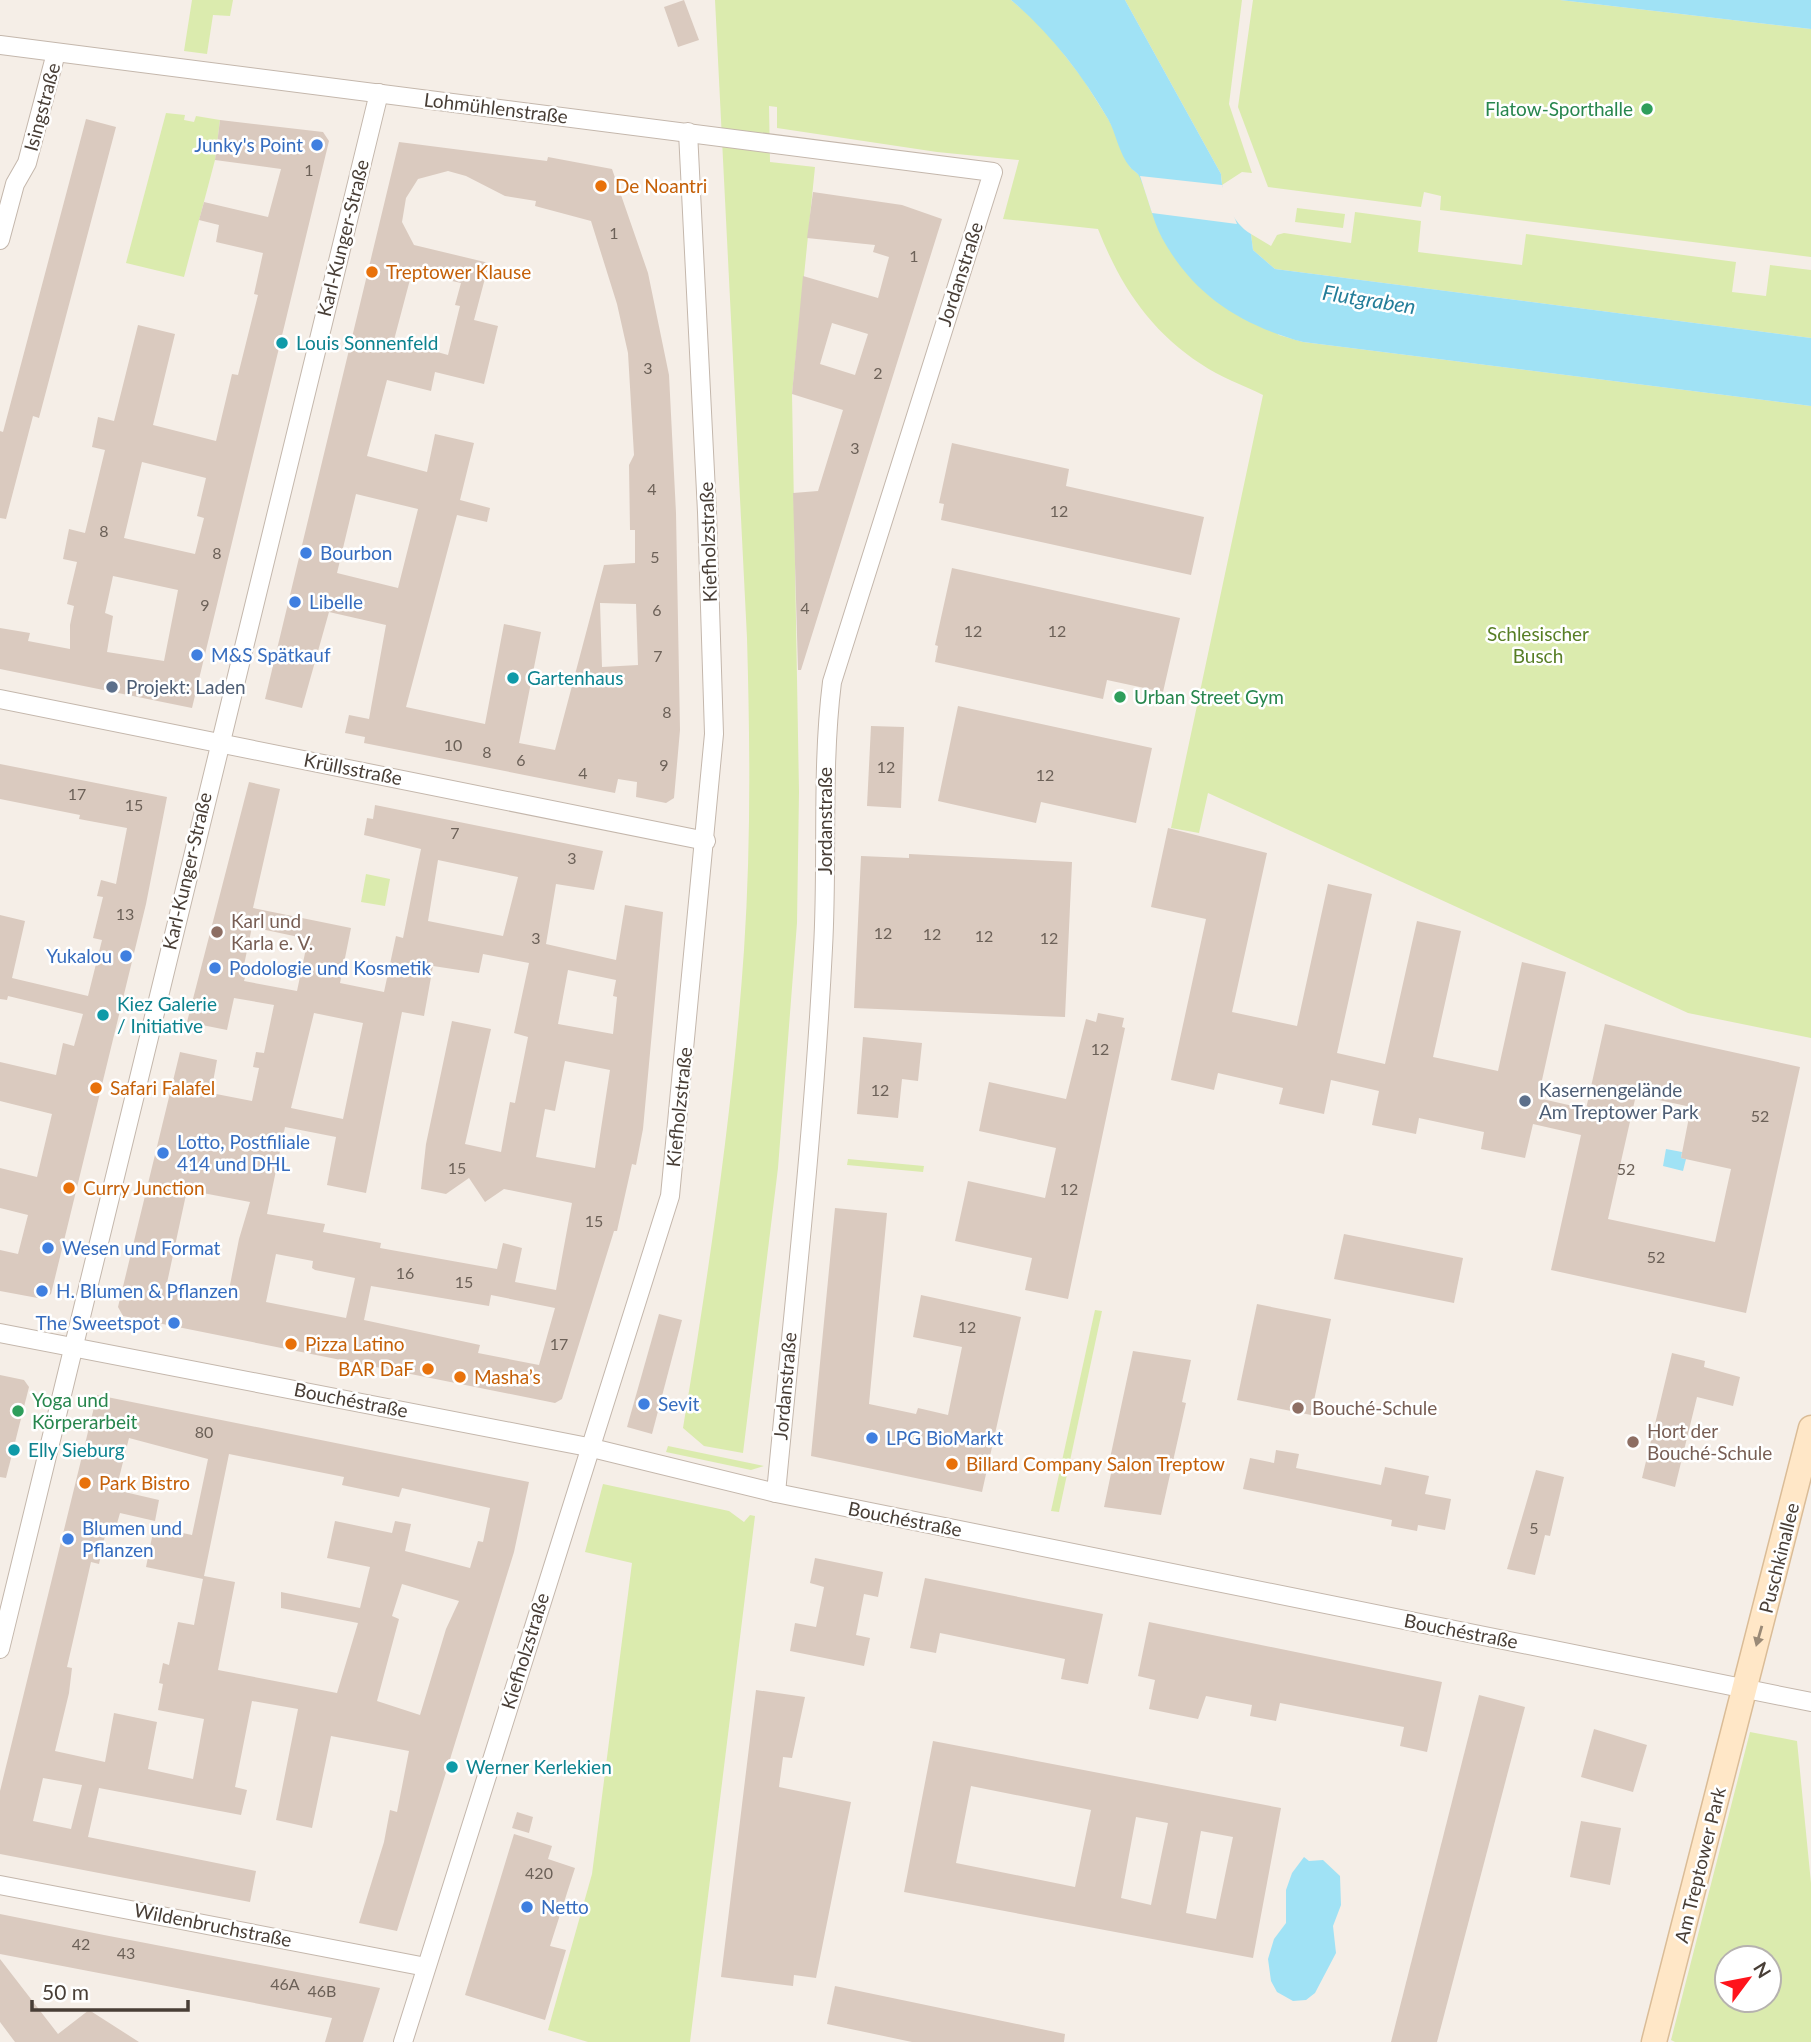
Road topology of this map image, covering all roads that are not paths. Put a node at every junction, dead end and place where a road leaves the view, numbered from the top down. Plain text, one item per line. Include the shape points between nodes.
1 (0, 46) edge
2 (56, 52) junction
3 (379, 93) junction
4 (688, 132) junction
5 (993, 172) joint
6 (0, 240) edge
7 (0, 699) edge
8 (219, 742) junction
9 (706, 841) junction
10 (0, 1333) edge
11 (75, 1345) junction
12 (1811, 1427) edge
13 (588, 1447) junction
14 (775, 1493) junction
15 (0, 1649) edge
16 (1746, 1689) junction
17 (1811, 1702) edge
18 (0, 1885) edge
19 (426, 1967) junction
20 (403, 2042) edge
21 (1654, 2042) edge

1 - 2 street, Lohmühlenstraße
2 - 3 street, Lohmühlenstraße
2 - 6 street, Isingstraße via 27,163 15,184
3 - 4 street, Lohmühlenstraße
3 - 8 street, Karl-Kunger-Straße
4 - 5 street, Lohmühlenstraße
4 - 9 street, Kiefholzstraße via 714,734
5 - 14 street, Jordanstraße via 832,682 819,1023
7 - 8 street, Krüllsstraße
8 - 9 street, Krüllsstraße
8 - 11 street, Karl-Kunger-Straße
9 - 13 street, Kiefholzstraße via 670,1196
10 - 11 street, Bouchéstraße
11 - 13 street, Bouchéstraße
11 - 15 street, Karl-Kunger-Straße
12 -> 16 main road, Puschkinallee
13 - 14 street, Bouchéstraße
13 - 19 street, Kiefholzstraße
14 - 16 street, Bouchéstraße
16 - 17 street, Bouchéstraße
16 - 21 main road, Am Treptower Park
18 - 19 street, Wildenbruchstraße
19 - 20 street, Kiefholzstraße

